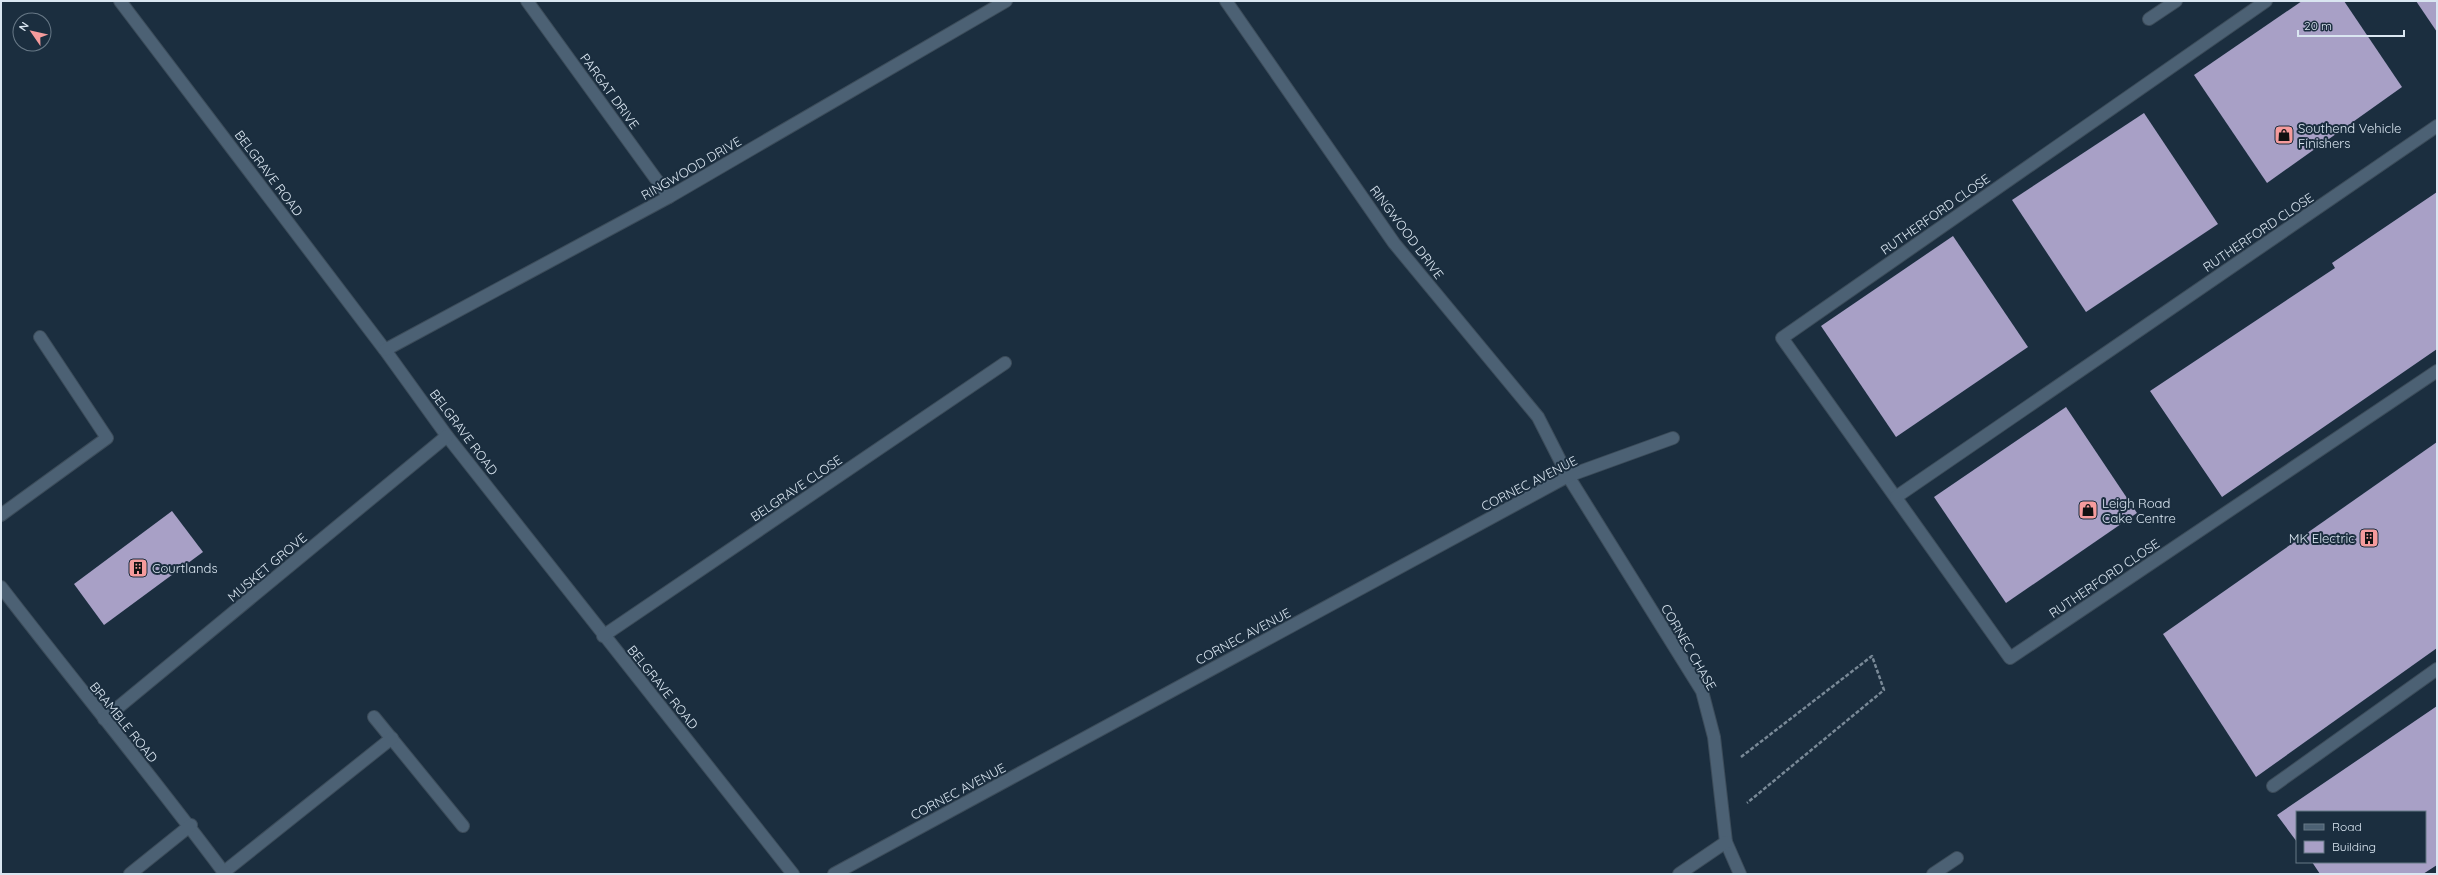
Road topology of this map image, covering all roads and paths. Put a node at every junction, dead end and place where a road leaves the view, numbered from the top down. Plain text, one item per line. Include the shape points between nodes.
1 (120, 1) edge
2 (528, 1) edge
3 (1226, 1) edge
4 (2176, 1) edge
5 (2266, 1) edge
6 (998, 3) edge
7 (2149, 19) dead end
8 (2437, 126) edge
9 (669, 197) junction
10 (40, 337) dead end
11 (385, 350) junction
12 (1005, 363) dead end
13 (2437, 371) edge
14 (447, 436) junction
15 (1673, 438) dead end
16 (1568, 476) junction
17 (1896, 497) junction
18 (1, 515) edge
19 (1, 587) edge
20 (603, 636) junction
21 (2437, 669) edge
22 (374, 717) dead end
23 (104, 720) junction
24 (392, 738) junction
25 (1718, 774) junction
26 (2273, 786) dead end
27 (1724, 823) junction
28 (190, 825) junction
29 (463, 826) dead end
30 (1726, 842) junction
31 (1957, 858) dead end
32 (224, 873) edge
33 (130, 874) edge
34 (793, 874) edge
35 (834, 874) edge
36 (1679, 874) edge
37 (1740, 874) edge
38 (1933, 874) edge

1 - 11 street, BELGRAVE ROAD
2 - 9 street, PARGAT DRIVE
3 - 16 street, RINGWOOD DRIVE via 1394,243 1538,417
4 - 7 street
5 - 17 street, RUTHERFORD CLOSE via 1782,338
6 - 9 street, RINGWOOD DRIVE
8 - 17 street, RUTHERFORD CLOSE
9 - 11 street, RINGWOOD DRIVE
10 - 18 street via 107,438
11 - 14 street, BELGRAVE ROAD
12 - 20 street, BELGRAVE CLOSE
13 - 17 street, RUTHERFORD CLOSE via 2010,658
14 - 20 street, BELGRAVE ROAD
14 - 23 street, MUSKET GROVE
15 - 16 street, CORNEC AVENUE
16 - 25 street, CORNEC CHASE via 1702,691 1714,737
16 - 35 street, CORNEC AVENUE
19 - 23 street, BRAMBLE ROAD
20 - 34 street, BELGRAVE ROAD
21 - 26 street
22 - 24 street
23 - 28 street, BRAMBLE ROAD
24 - 29 street
24 - 32 street
25 - 27 street, CORNEC CHASE
25 - 27 path via 1872,656 1884,690
27 - 30 street, CORNEC CHASE
28 - 32 street, BRAMBLE ROAD
28 - 33 street
30 - 36 street
30 - 37 street, CORNEC CHASE
31 - 38 street

